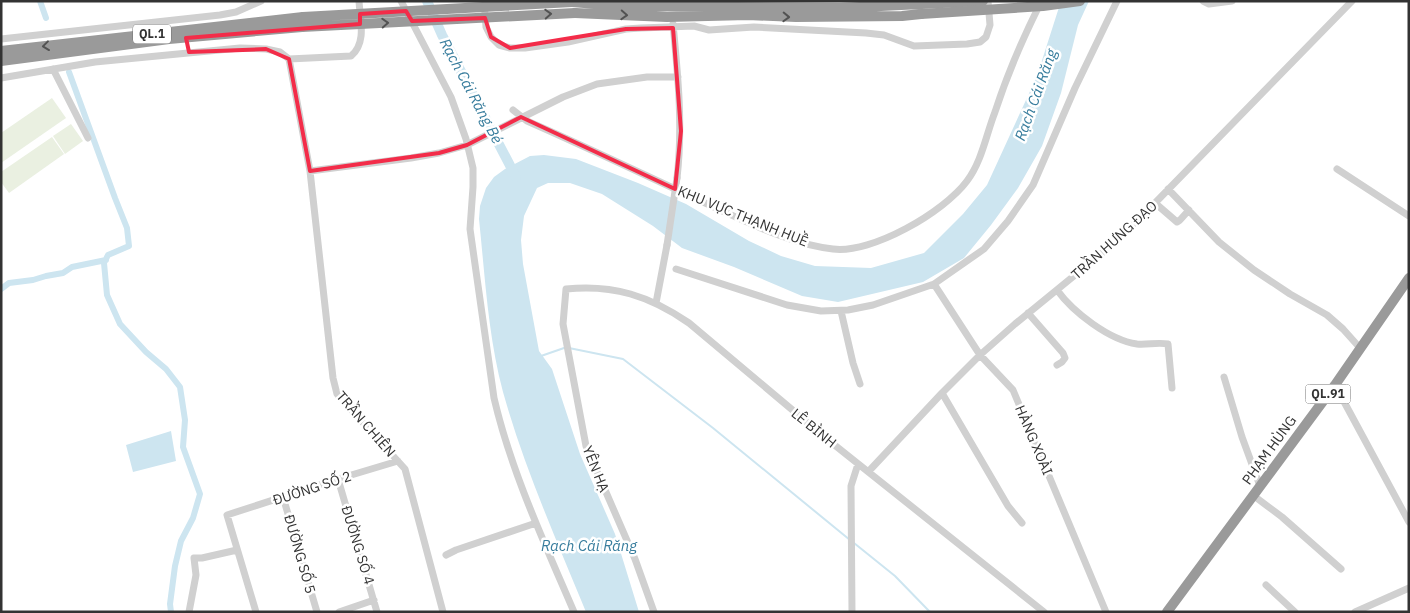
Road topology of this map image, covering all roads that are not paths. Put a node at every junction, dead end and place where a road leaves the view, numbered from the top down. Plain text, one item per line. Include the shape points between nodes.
1 (261, 1) edge
2 (358, 1) edge
3 (401, 1) edge
4 (484, 1) edge
5 (983, 1) edge
6 (988, 1) edge
7 (1042, 1) edge
8 (1080, 1) edge
9 (1117, 1) edge
10 (1203, 1) edge
11 (1232, 1) edge
12 (1352, 1) edge
13 (572, 2) edge
14 (638, 4) edge
15 (664, 4) edge
16 (920, 10) junction
17 (672, 16) junction
18 (712, 16) junction
19 (302, 22) junction
20 (128, 24) junction
21 (694, 26) junction
22 (673, 28) junction
23 (130, 36) junction
24 (186, 38) junction
25 (1, 39) edge
26 (1, 51) edge
27 (189, 52) junction
28 (289, 59) junction
29 (1, 61) edge
30 (53, 69) junction
31 (678, 77) junction
32 (1, 78) edge
33 (513, 110) dead end
34 (521, 120) junction
35 (88, 138) dead end
36 (470, 143) junction
37 (1337, 169) dead end
38 (310, 171) junction
39 (1168, 189) junction
40 (1155, 203) junction
41 (1189, 210) junction
42 (1409, 216) edge
43 (676, 269) dead end
44 (1409, 278) edge
45 (934, 284) junction
46 (1409, 285) edge
47 (566, 289) joint
48 (1058, 290) junction
49 (656, 303) junction
50 (841, 310) junction
51 (1028, 313) junction
52 (1360, 348) junction
53 (980, 355) junction
54 (1057, 365) dead end
55 (1224, 377) dead end
56 (860, 384) dead end
57 (1336, 387) junction
58 (1172, 388) dead end
59 (942, 393) junction
60 (398, 462) junction
61 (858, 464) junction
62 (869, 472) junction
63 (338, 479) junction
64 (1260, 486) junction
65 (283, 497) junction
66 (1258, 499) junction
67 (1247, 509) junction
68 (536, 522) junction
69 (1409, 522) edge
70 (1022, 523) dead end
71 (237, 550) junction
72 (446, 555) dead end
73 (1340, 569) dead end
74 (1266, 585) dead end
75 (1409, 588) edge
76 (374, 600) junction
77 (189, 612) edge
78 (256, 612) edge
79 (317, 612) edge
80 (339, 612) edge
81 (377, 612) edge
82 (443, 612) edge
83 (574, 612) edge
84 (654, 612) edge
85 (852, 612) edge
86 (1044, 612) edge
87 (1106, 612) edge
88 (1167, 612) edge
89 (1175, 612) edge
90 (1296, 612) edge
91 (1354, 612) edge

1 - 20 street via 236,12
2 - 28 street via 361,37 351,56
3 - 36 street via 445,84
4 - 22 street via 486,27 491,37 499,45 510,48 568,42 626,30
5 - 16 highway, QL.1
6 - 21 street via 990,24 986,37 980,42 967,44 914,46 884,35 866,33 754,27 709,30
7 - 34 street, KHU VỰC THẠNH HUỀ via 995,111 980,158 967,181 945,204 911,226 858,248 833,249 796,241
8 - 16 highway, QL.1, bridge via 1043,6
9 - 45 street via 1033,185 984,249
10 - 11 street via 1209,4
12 - 39 street, TRẦN HƯNG ĐẠO
13 - 14 highway, QL.1
13 - 19 highway, QL.1, bridge
14 - 15 highway, QL.1
15 - 16 highway, QL.1
18 -> 16 highway, QL.1 via 830,17
17 - 18 highway, QL.1
19 -> 17 highway, QL.1, bridge via 575,13
17 - 22 street
18 - 21 street
19 - 23 highway, QL.1
19 - 24 highway, QL.1
20 - 23 street
20 - 25 street
21 - 22 street
22 - 31 street
23 -> 26 highway, QL.1
24 - 27 street
24 - 29 highway, QL.1
27 - 28 street via 266,48
27 - 30 street
28 - 38 street, TRẦN CHIÊN
30 - 32 street
30 - 35 street
31 - 34 street via 647,77 597,84 563,97
31 - 49 street, bridge via 680,131 677,178
33 - 34 street
34 - 36 street
36 - 38 street via 411,158
36 - 68 street via 473,187 470,229 494,398 512,460
37 - 42 street
38 - 60 street, TRẦN CHIÊN via 337,394
39 - 40 street, TRẦN HƯNG ĐẠO
39 - 41 street
40 - 41 street via 1177,222
40 - 48 street, TRẦN HƯNG ĐẠO
41 - 52 street via 1219,242 1261,275 1327,315
43 - 50 street via 787,305 820,311
44 - 52 highway, PHẠM HÙNG / QL.91
45 - 50 street via 873,305
45 - 53 street, HÀNG XOÀI
46 - 57 highway, PHẠM HÙNG / QL.91
47 - 49 street, LÊ BÌNH via 612,289
47 - 84 street, YÊN HẠ via 563,324 586,446 635,559
48 - 51 street, TRẦN HƯNG ĐẠO
48 - 58 street via 1068,304 1102,330 1137,344 1168,344
49 - 61 street, LÊ BÌNH via 689,323
50 - 56 street
51 - 53 street, TRẦN HƯNG ĐẠO
51 - 54 street via 1063,353 1065,358
52 - 57 highway, PHẠM HÙNG / QL.91
53 - 59 street, TRẦN HƯNG ĐẠO
53 - 87 street, HÀNG XOÀI via 1013,390
55 - 64 street
57 - 64 highway, PHẠM HÙNG / QL.91
57 - 66 highway, PHẠM HÙNG / QL.91
57 - 69 street
59 - 62 street, TRẦN HƯNG ĐẠO
59 - 70 street via 1008,506
60 - 63 street, ĐƯỜNG SỐ 2
60 - 82 street, TRẦN CHIÊN via 405,469
61 - 62 street, LÊ BÌNH
61 - 85 street via 850,486
62 - 86 street, LÊ BÌNH
63 - 65 street, ĐƯỜNG SỐ 2
63 - 76 street, ĐƯỜNG SỐ 4
64 - 67 highway, PHẠM HÙNG / QL.91
65 - 71 street, ĐƯỜNG SỐ 2 via 227,515
65 - 79 street, ĐƯỜNG SỐ 5
66 - 67 highway, PHẠM HÙNG / QL.91
66 - 73 street
67 - 88 highway, PHẠM HÙNG / QL.91
67 - 89 highway, PHẠM HÙNG / QL.91
68 - 72 street
68 - 83 street
71 - 77 street via 194,558 196,575
71 - 78 street
74 - 90 street
75 - 91 street
76 - 80 street
76 - 81 street, ĐƯỜNG SỐ 4

